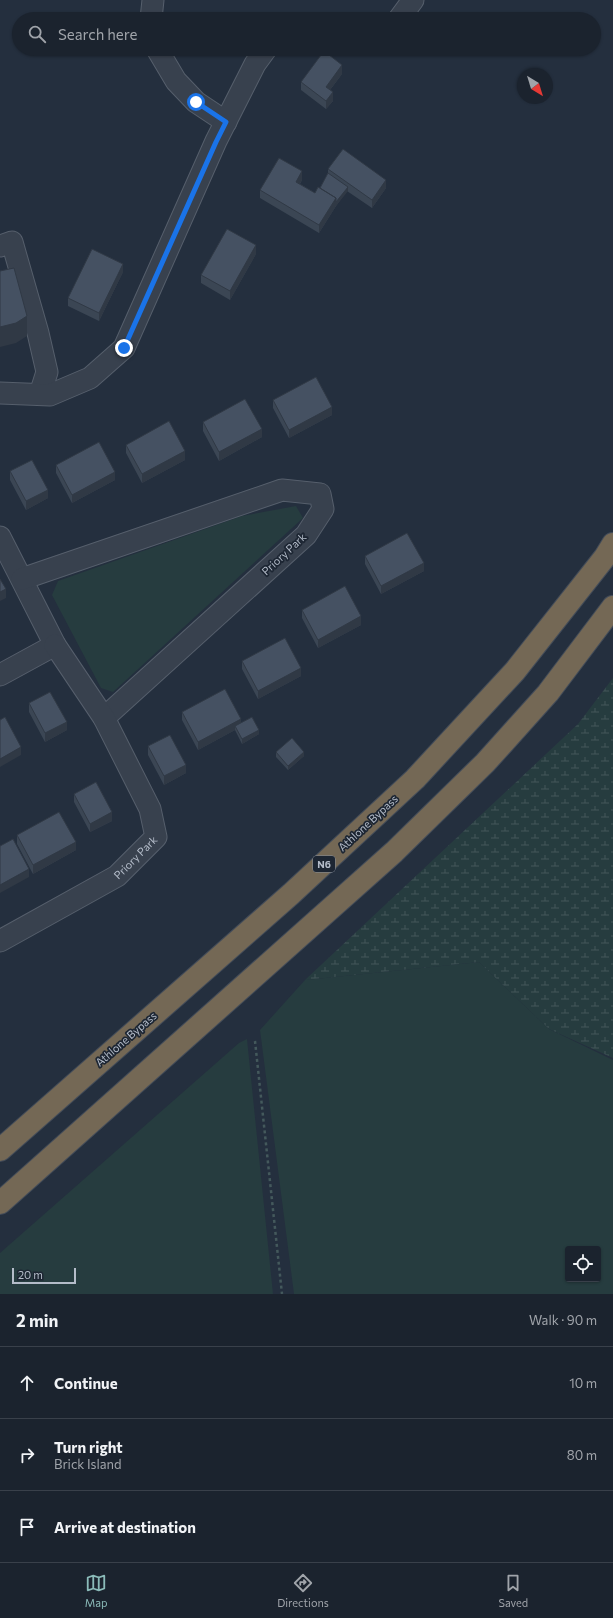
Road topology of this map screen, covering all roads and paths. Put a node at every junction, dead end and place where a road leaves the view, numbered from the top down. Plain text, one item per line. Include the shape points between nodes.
1 (153, 0) edge
2 (413, 0) edge
3 (152, 12) edge
4 (404, 12) edge
5 (161, 56) edge
6 (260, 56) edge
7 (226, 122) junction
8 (0, 246) edge
9 (0, 393) edge
10 (45, 395) junction
11 (0, 537) edge
12 (613, 544) edge
13 (22, 579) junction
14 (613, 607) edge
15 (55, 645) junction
16 (0, 675) edge
17 (104, 718) junction
18 (0, 940) edge
19 (255, 1041) dead end
20 (0, 1150) edge
21 (0, 1203) edge
22 (282, 1294) edge

1 - 3 street
2 - 4 street
5 - 7 street via 176,81 196,102
6 - 7 street
7 - 10 street via 124,348 90,378
8 - 10 street via 12,242 47,372
9 - 10 street
11 - 13 street, Priory Park
12 - 20 highway, Athlone Bypass / N6 via 515,671 415,779 291,894
13 - 15 street, Priory Park
13 - 17 street, Priory Park via 282,490 320,494 323,509 306,535
14 - 21 highway via 548,693 485,763 394,852
15 - 16 street
15 - 17 street, Priory Park
17 - 18 street, Priory Park via 150,809 156,837 117,876
19 - 22 path

